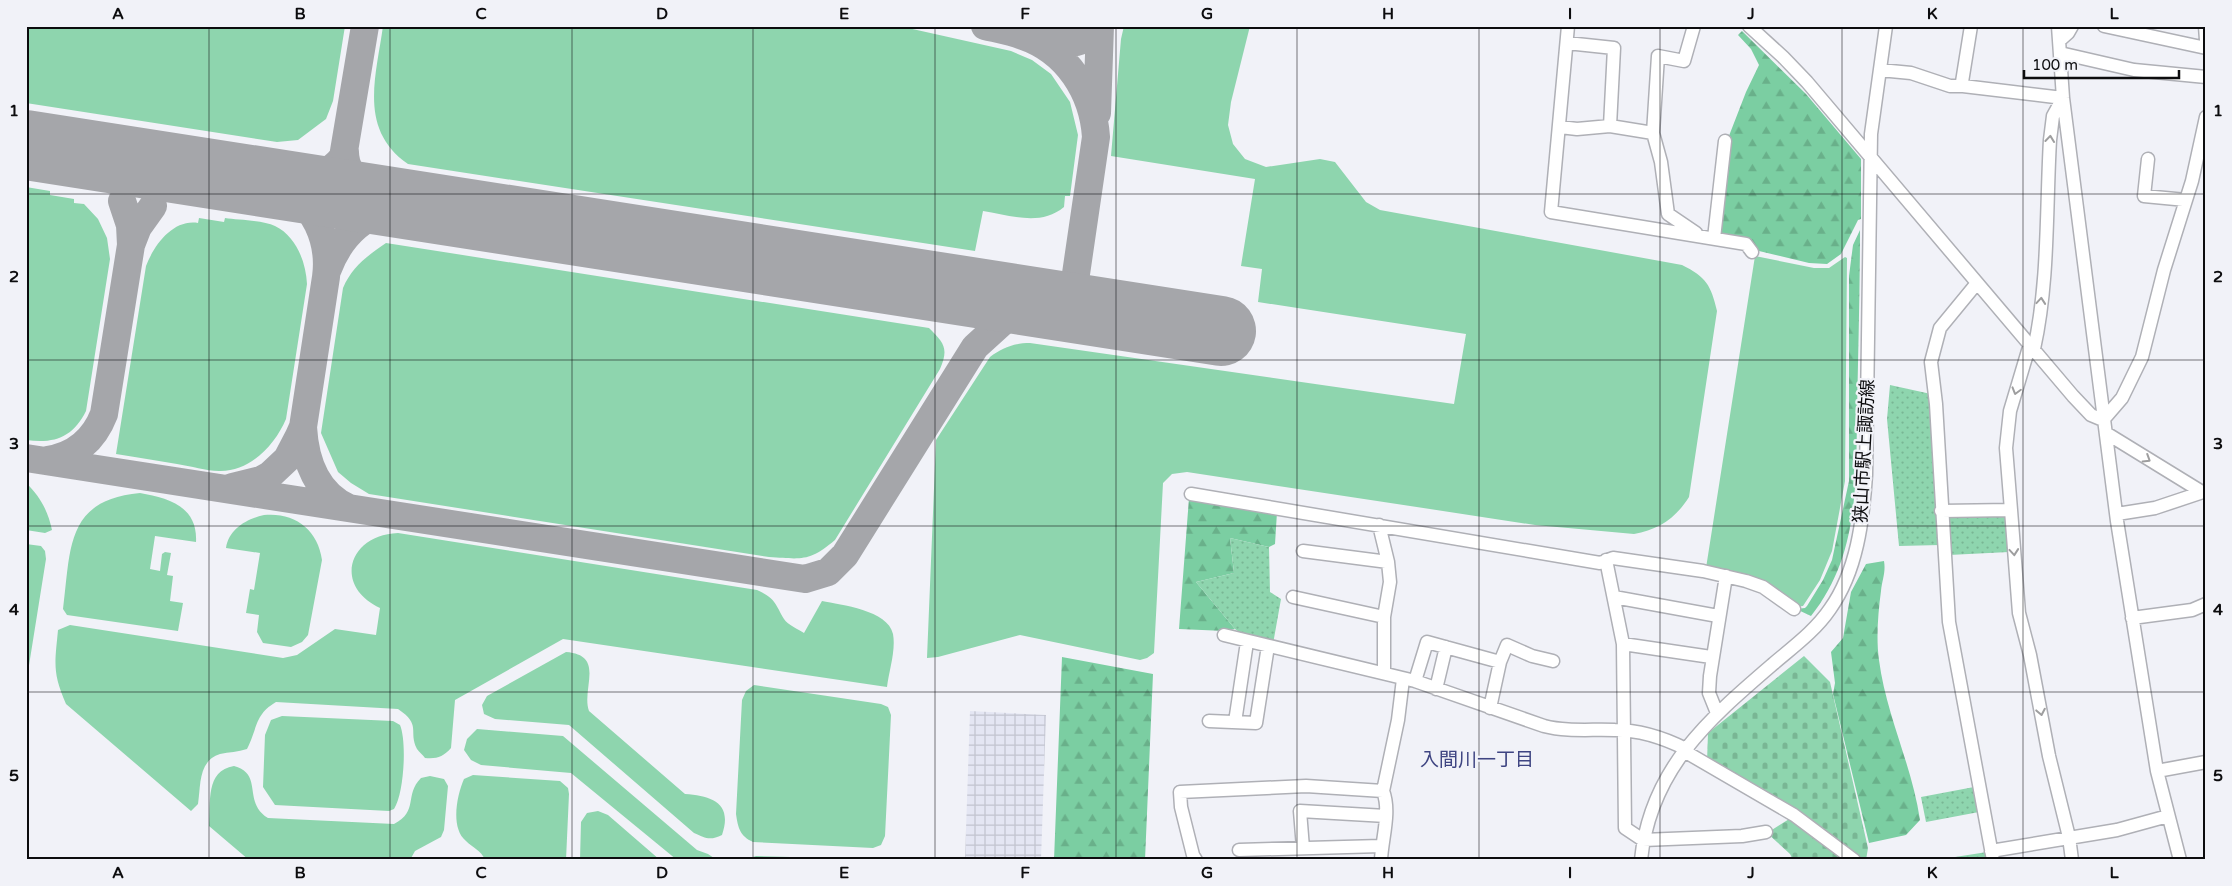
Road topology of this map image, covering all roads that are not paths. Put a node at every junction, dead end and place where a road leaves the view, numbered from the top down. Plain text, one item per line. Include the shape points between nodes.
1 (1568, 26) edge
2 (1694, 26) edge
3 (1748, 26) edge
4 (1886, 26) edge
5 (1971, 26) edge
6 (2058, 26) edge
7 (2072, 26) edge
8 (2104, 26) edge
9 (2205, 26) edge
10 (2206, 40) edge
11 (1567, 43) junction
12 (2059, 47) junction
13 (2206, 48) edge
14 (1880, 70) junction
15 (2206, 77) edge
16 (1963, 86) junction
17 (2063, 98) junction
18 (2206, 117) edge
19 (1610, 126) junction
20 (1560, 128) junction
21 (1653, 133) junction
22 (2204, 134) edge
23 (1724, 141) dead end
24 (1872, 157) junction
25 (2148, 159) dead end
26 (2186, 200) junction
27 (1698, 235) junction
28 (1714, 238) junction
29 (1752, 252) dead end
30 (1977, 283) junction
31 (2032, 347) junction
32 (2103, 420) junction
33 (2106, 433) junction
34 (2204, 492) edge
35 (1191, 494) dead end
36 (2011, 510) junction
37 (1941, 511) junction
38 (2117, 514) junction
39 (1379, 525) junction
40 (1303, 552) dead end
41 (1606, 560) junction
42 (1388, 562) junction
43 (1726, 576) junction
44 (1293, 597) dead end
45 (1614, 597) junction
46 (2206, 604) edge
47 (1794, 609) dead end
48 (1718, 616) junction
49 (1384, 617) junction
50 (2132, 618) junction
51 (1224, 635) dead end
52 (1247, 642) junction
53 (1623, 644) junction
54 (1268, 646) junction
55 (1446, 647) junction
56 (1711, 657) junction
57 (1553, 661) dead end
58 (1500, 662) junction
59 (1384, 673) junction
60 (1409, 680) junction
61 (1436, 689) junction
62 (1490, 708) junction
63 (1716, 713) junction
64 (1209, 721) dead end
65 (1235, 722) junction
66 (1624, 730) junction
67 (1685, 750) junction
68 (2206, 762) edge
69 (2157, 771) junction
70 (1384, 791) junction
71 (1386, 816) junction
72 (2168, 816) junction
73 (1766, 832) dead end
74 (2068, 837) junction
75 (1643, 840) junction
76 (1381, 846) junction
77 (1303, 848) junction
78 (1239, 850) dead end
79 (1992, 856) edge
80 (1196, 860) edge
81 (1381, 860) edge
82 (1641, 860) edge
83 (1854, 860) edge
84 (2072, 860) edge
85 (2180, 860) edge

1 - 11 street
2 - 21 street via 1684,61 1658,56
3 - 24 street via 1795,70
4 - 14 street, 狭山市駅上諏訪線
5 - 16 street
6 - 12 street
7 - 12 street
8 - 13 street
9 - 10 street
11 - 19 street via 1614,48
11 - 20 street
12 - 15 street via 2134,70
12 - 17 street
14 - 16 street via 1911,73 1950,86
14 - 24 street, 狭山市駅上諏訪線 via 1871,134
16 - 17 street
31 -> 17 street via 2041,306 2050,140 2054,116
17 - 32 street
18 - 22 street
19 - 20 street
19 - 21 street
20 - 27 street via 1551,212
21 - 27 street via 1661,162 1668,214
22 - 26 street
23 - 28 street
24 - 30 street
24 - 63 street, 狭山市駅上諏訪線 via 1866,475 1853,559 1839,595 1820,622
25 - 26 street via 2144,196
26 - 32 street via 2142,357 2122,398
27 - 28 street
28 - 29 street via 1746,244
30 - 31 street
30 - 37 street via 1940,328 1931,362
31 - 32 street via 2084,408
31 -> 36 street via 2009,420 2006,448
32 - 33 street
33 -> 34 street
33 - 38 street
34 - 38 street via 2146,510
35 - 39 street
36 - 37 street
36 -> 74 street via 2020,613
37 - 79 street via 1949,622
38 - 50 street
39 - 41 street via 1590,561
39 - 42 street
40 - 42 street
41 - 43 street via 1613,558
41 - 45 street
42 - 49 street via 1390,582
43 - 47 street via 1764,587
43 - 48 street
44 - 49 street
45 - 48 street
45 - 53 street
46 - 50 street via 2192,610
48 - 56 street
49 - 59 street
50 - 69 street
51 - 52 street
52 - 54 street
52 - 65 street
53 - 56 street
53 - 66 street
54 - 59 street
54 - 65 street via 1256,723
55 - 58 street
55 - 60 street via 1427,642
55 - 61 street
56 - 63 street via 1709,692
57 - 58 street via 1507,645
58 - 62 street
59 - 60 street
60 - 61 street
60 - 70 street
61 - 62 street
62 - 66 street via 1556,729
63 - 67 street, 狭山市駅上諏訪線
64 - 65 street
66 - 67 street via 1661,738
66 - 75 street via 1624,828
67 - 75 street, 狭山市駅上諏訪線 via 1659,794
67 - 83 street via 1794,815
68 - 69 street
69 - 72 street
70 - 71 street
70 - 80 street via 1306,786 1180,792
71 - 76 street
71 - 77 street via 1300,811
72 - 74 street via 2117,830
72 - 85 street
73 - 75 street
74 - 79 street
74 - 84 street
75 - 82 street, 狭山市駅上諏訪線
76 - 77 street
76 - 81 street
77 - 78 street

